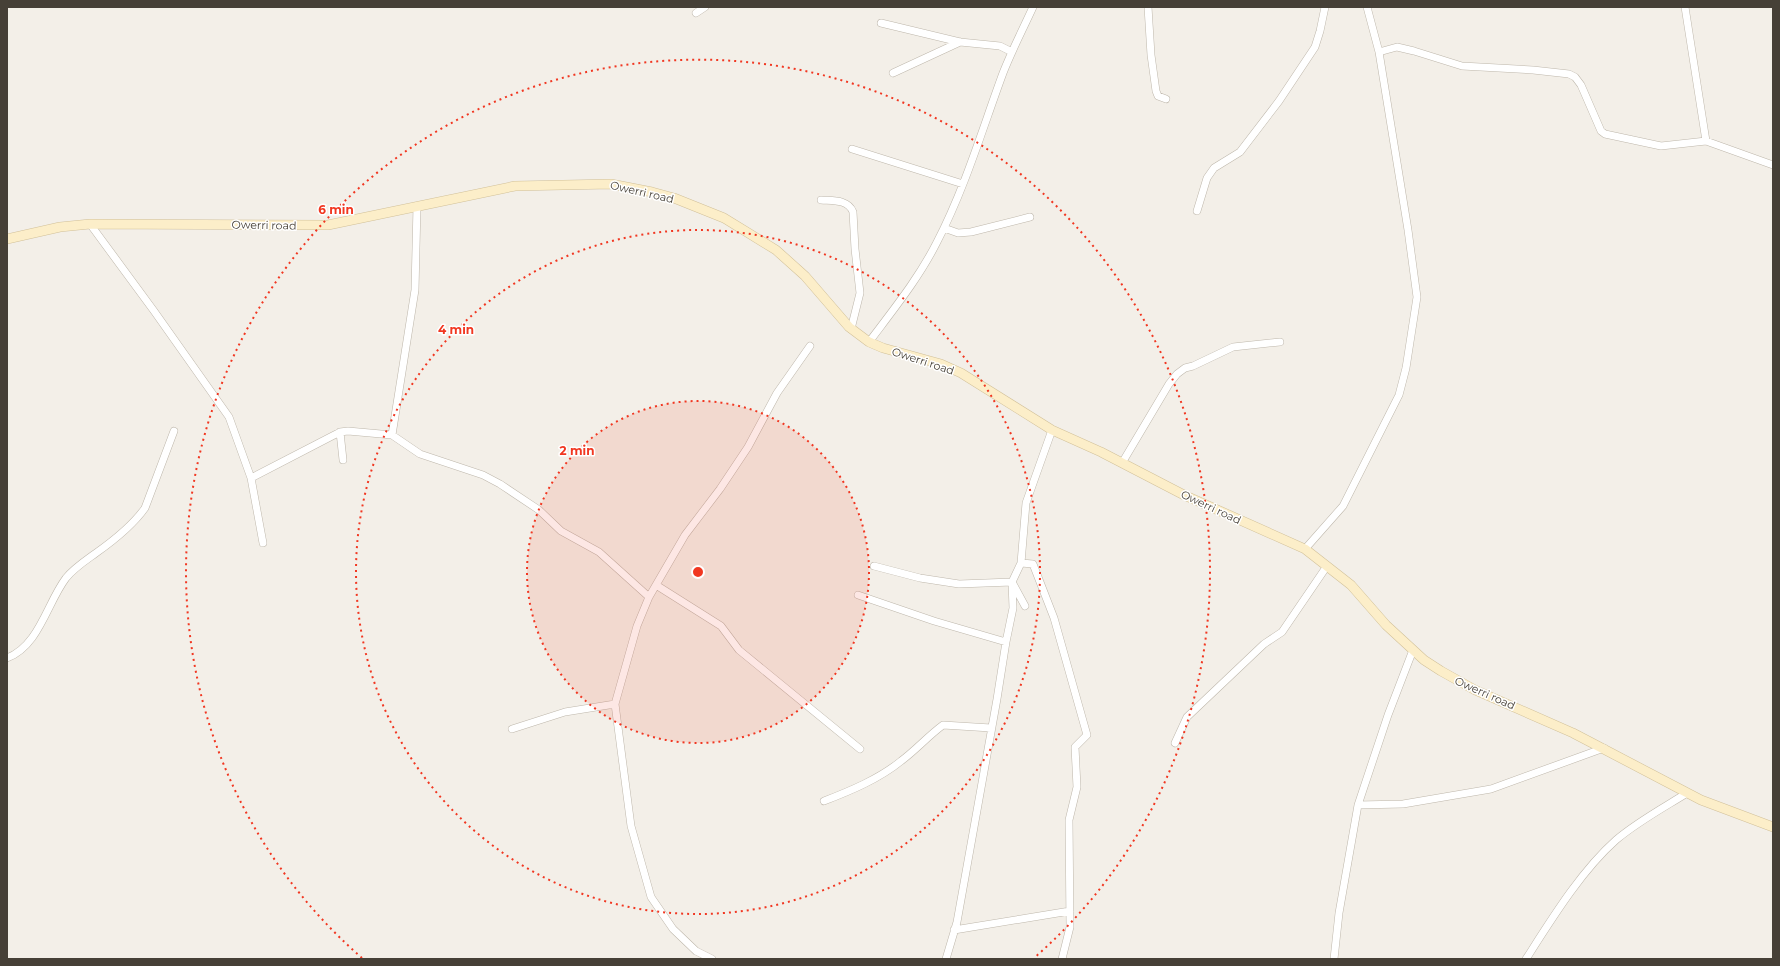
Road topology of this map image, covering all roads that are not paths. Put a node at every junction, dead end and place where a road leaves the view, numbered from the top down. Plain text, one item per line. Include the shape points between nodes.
1 (705, 7) edge
2 (1033, 7) edge
3 (1148, 7) edge
4 (1325, 7) edge
5 (1367, 7) edge
6 (1685, 7) edge
7 (696, 13) dead end
8 (881, 23) dead end
9 (960, 42) junction
10 (1012, 52) junction
11 (1379, 52) junction
12 (893, 73) dead end
13 (1166, 99) dead end
14 (1706, 141) junction
15 (852, 149) dead end
16 (1773, 165) edge
17 (963, 184) junction
18 (821, 200) dead end
19 (417, 206) junction
20 (1197, 211) dead end
21 (1030, 216) dead end
22 (90, 224) junction
23 (944, 228) junction
24 (7, 239) edge
25 (851, 329) junction
26 (869, 342) junction
27 (1280, 342) dead end
28 (810, 346) dead end
29 (1052, 430) junction
30 (174, 431) dead end
31 (340, 432) junction
32 (392, 434) junction
33 (343, 460) dead end
34 (1122, 463) junction
35 (250, 478) junction
36 (263, 543) dead end
37 (1305, 549) junction
38 (1021, 563) junction
39 (874, 566) dead end
40 (1327, 566) junction
41 (1012, 582) junction
42 (656, 585) junction
43 (858, 595) dead end
44 (649, 597) junction
45 (1026, 606) dead end
46 (1006, 642) junction
47 (1413, 650) junction
48 (7, 658) edge
49 (615, 704) junction
50 (991, 728) junction
51 (512, 729) dead end
52 (1175, 743) dead end
53 (1604, 748) junction
54 (860, 749) dead end
55 (1686, 793) junction
56 (824, 801) dead end
57 (1358, 805) junction
58 (1773, 827) edge
59 (1070, 911) junction
60 (954, 930) junction
61 (712, 959) edge
62 (946, 959) edge
63 (1062, 959) edge
64 (1334, 959) edge
65 (1526, 959) edge

1 - 7 street
2 - 10 street
3 - 13 street via 1156,91 1158,96
4 - 20 street via 1314,47 1279,101 1240,152 1214,168 1206,178
5 - 11 street
6 - 14 street
8 - 9 street
9 - 10 street via 1000,46
9 - 12 street
10 - 17 street
11 - 14 street via 1397,47 1462,66 1569,74 1581,85 1601,131 1605,134 1661,146
11 - 37 street via 1408,230 1417,297 1416,308 1399,395 1343,506
14 - 16 street
15 - 17 street
17 - 23 street
18 - 25 street via 846,204 853,212 860,292
19 - 22 main road, Owerri road via 328,225
19 - 25 main road, Owerri road via 514,186 611,184 652,192 724,218 776,250 805,276
19 - 32 street via 415,290
21 - 23 street via 971,232 958,233
22 - 24 main road, Owerri road
22 - 35 street via 229,417
23 - 26 street via 906,294
25 - 26 main road, Owerri road
26 - 29 main road, Owerri road via 941,364 961,373
27 - 34 street via 1233,347 1177,374
28 - 42 street via 777,393 748,447 685,535
29 - 34 main road, Owerri road
29 - 38 street via 1026,503
30 - 48 street via 145,508 98,552 73,570 65,579 33,636
31 - 32 street
31 - 33 street
31 - 35 street
32 - 44 street via 420,454 483,475 500,484 539,510 561,531 600,552
34 - 37 main road, Owerri road via 1184,495
35 - 36 street
37 - 40 main road, Owerri road
38 - 41 street
38 - 59 street via 1033,564 1054,618 1087,735 1075,747 1077,787 1069,820
39 - 41 street via 920,578 959,584
40 - 47 main road, Owerri road via 1351,585 1386,625
40 - 52 street via 1282,632 1264,644 1187,717
41 - 45 street
41 - 46 street via 1013,608
42 - 44 street
42 - 54 street via 721,626 739,650
43 - 46 street
44 - 49 street via 637,626
46 - 50 street
47 - 53 main road, Owerri road via 1441,672 1456,680
47 - 57 street
49 - 51 street via 565,712
49 - 61 street via 630,826 651,897 673,929 696,951
50 - 56 street via 943,725 900,762 855,789
50 - 60 street
53 - 55 main road, Owerri road
53 - 57 street via 1491,789 1404,804
55 - 58 main road, Owerri road
55 - 65 street via 1616,840 1565,900
57 - 64 street via 1339,913
59 - 60 street
59 - 63 street via 1070,927
60 - 62 street

